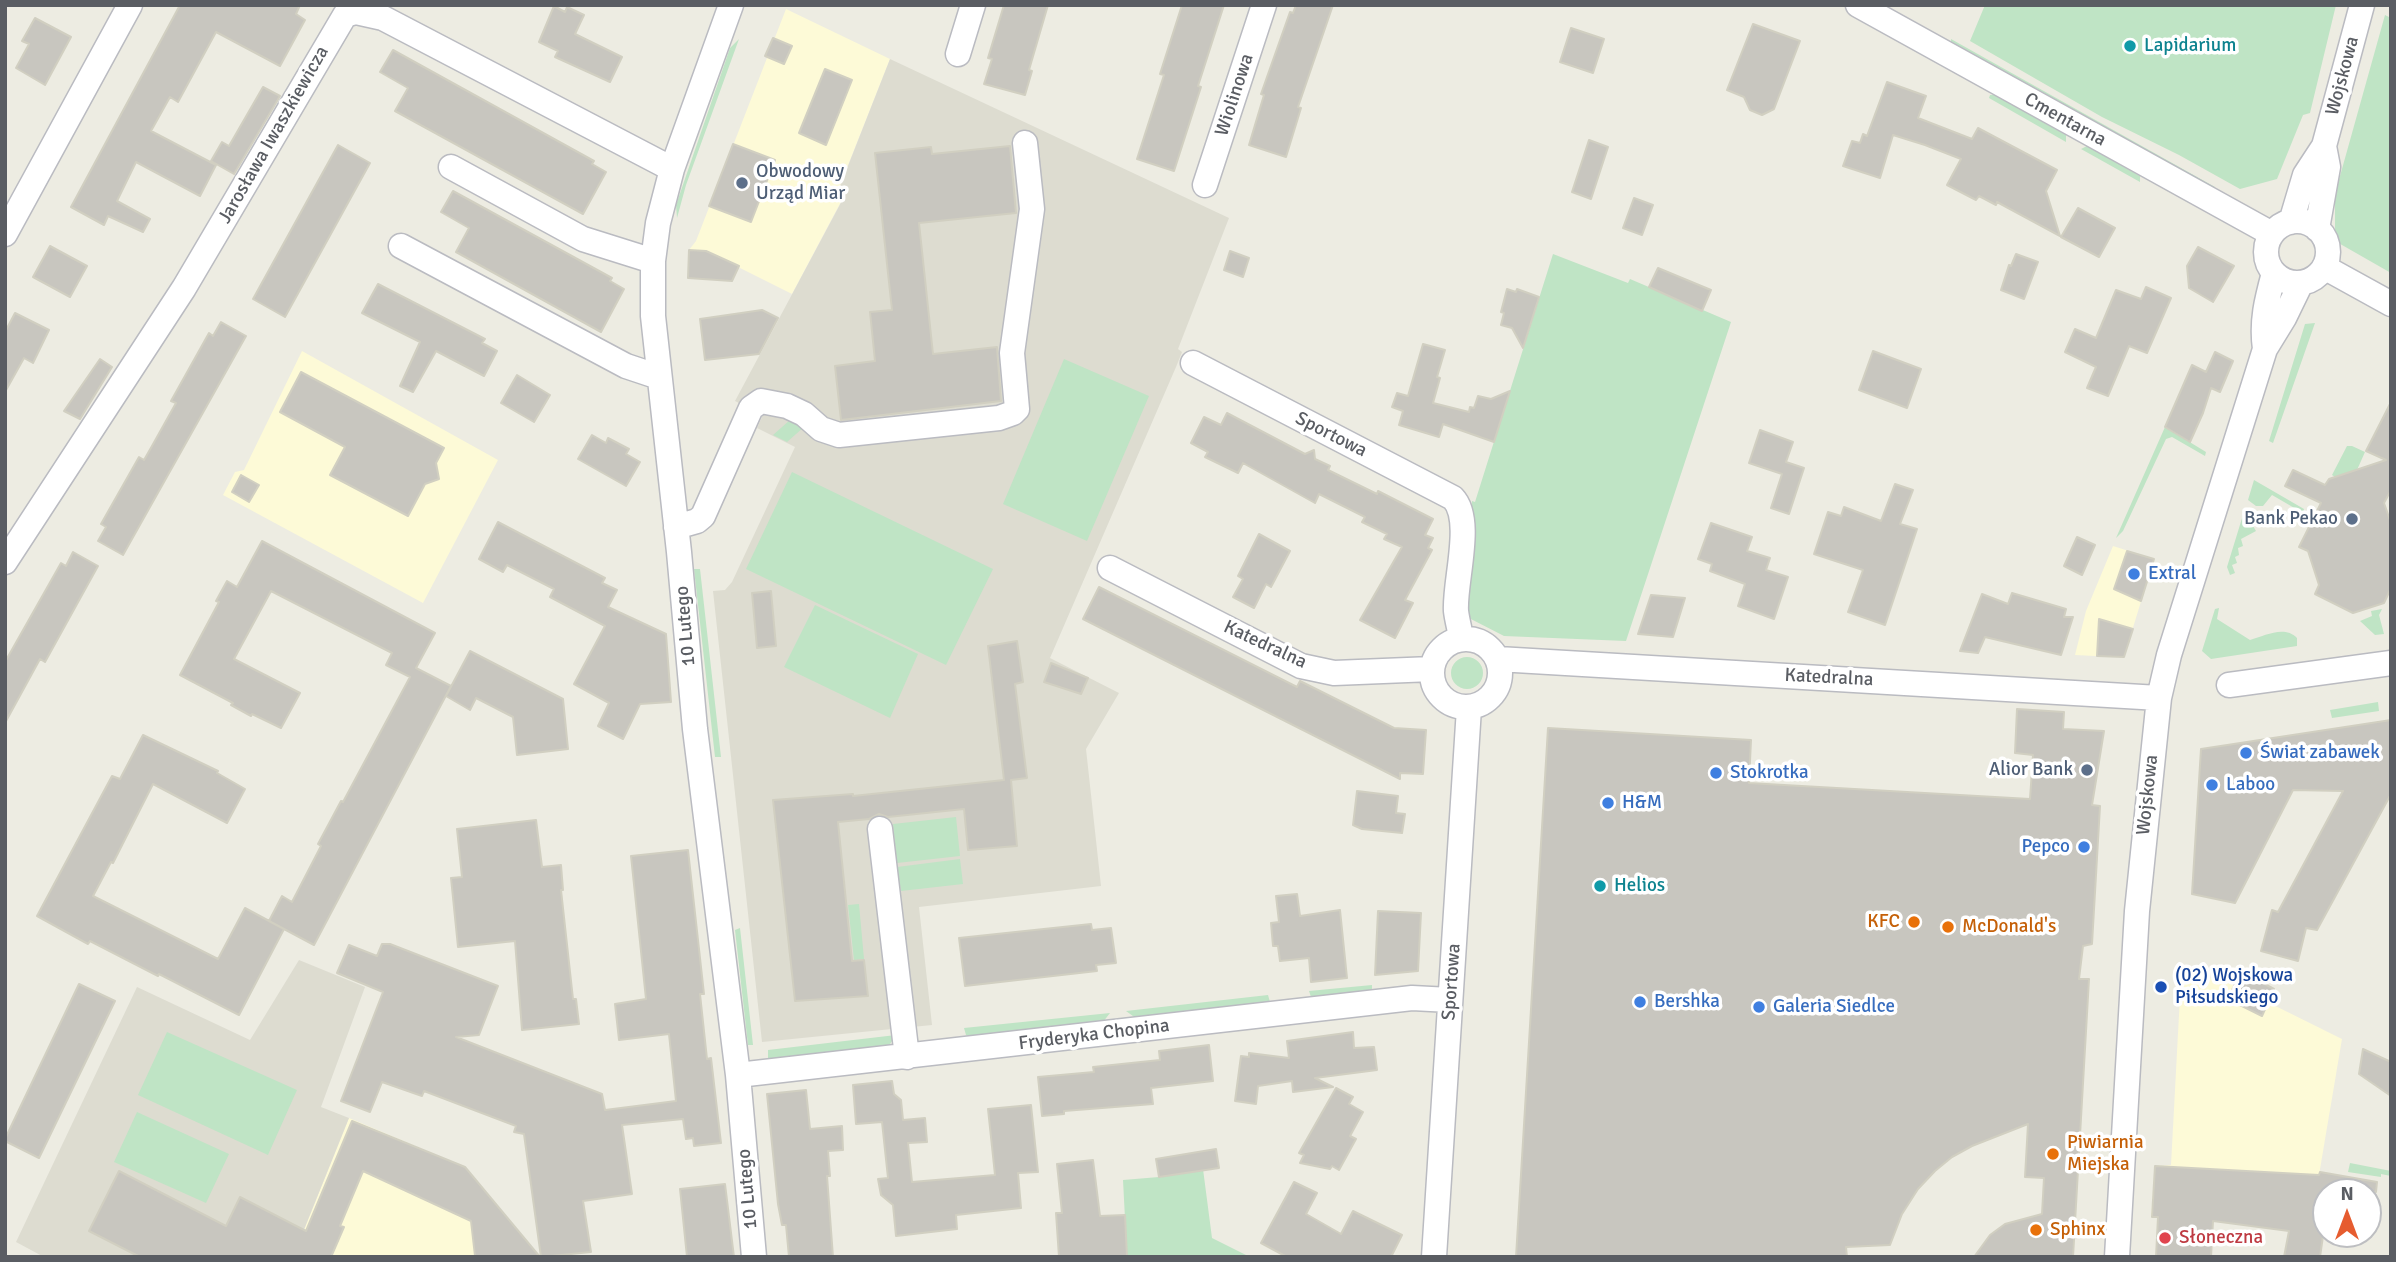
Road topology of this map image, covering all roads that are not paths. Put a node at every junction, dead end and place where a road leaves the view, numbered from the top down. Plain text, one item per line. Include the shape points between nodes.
1 (130, 5) edge
2 (731, 5) edge
3 (973, 5) edge
4 (1264, 5) edge
5 (1858, 5) edge
6 (2362, 5) edge
7 (958, 54) dead end
8 (1025, 143) dead end
9 (2324, 146) junction
10 (451, 167) dead end
11 (672, 169) junction
12 (1205, 185) dead end
13 (2282, 228) junction
14 (2317, 229) junction
15 (5, 234) edge
16 (401, 246) dead end
17 (653, 261) junction
18 (2324, 267) junction
19 (2274, 273) junction
20 (2301, 283) junction
21 (2391, 304) edge
22 (2265, 349) junction
23 (1193, 363) dead end
24 (659, 377) junction
25 (676, 527) junction
26 (5, 562) edge
27 (1110, 568) dead end
28 (1461, 639) junction
29 (1498, 659) junction
30 (2391, 663) edge
31 (1432, 669) junction
32 (2229, 685) dead end
33 (2159, 698) junction
34 (1469, 708) junction
35 (880, 829) dead end
36 (1450, 1000) junction
37 (907, 1057) junction
38 (738, 1075) junction
39 (754, 1257) edge
40 (1434, 1257) edge
41 (2117, 1257) edge

1 - 15 street
2 - 11 street, 10 Lutego
3 - 7 street
4 - 12 street, Wiolinowa
5 - 13 street, Cmentarna
6 - 9 street, Wojskowa
8 - 25 street via 1032,209 1012,354 1017,409 999,418 839,435 821,429 795,410 761,401 751,408 703,516
9 - 13 street, Wojskowa via 2305,175
9 - 14 street, Wojskowa via 2328,167
10 - 17 street via 583,239
11 - 17 street, 10 Lutego
11 - 26 street, Jarosława Iwaszkiewicza via 383,18 356,12 345,15 184,288
13 - 14 street via 2301,221
13 - 19 street via 2266,248
14 - 18 street via 2326,242
16 - 24 street via 626,366
17 - 24 street, 10 Lutego
18 - 20 street
18 - 21 street
19 - 20 street via 2287,282
19 - 22 street, Wojskowa via 2264,312
20 - 22 street, Wojskowa
22 - 33 street, Wojskowa
23 - 28 street, Sportowa via 1453,498 1463,520 1456,611
24 - 25 street, 10 Lutego
25 - 38 street, 10 Lutego via 695,729
27 - 31 street, Katedralna via 1301,666 1334,673
28 - 29 street via 1486,645
28 - 31 street via 1441,650
29 - 33 street, Katedralna
29 - 34 street via 1496,690 1489,699
30 - 32 street
31 - 34 street via 1442,697
33 - 41 street, Wojskowa via 2137,911
34 - 36 street, Sportowa
35 - 37 street
36 - 37 street, Fryderyka Chopina via 1412,998
36 - 40 street, Sportowa
37 - 38 street, Fryderyka Chopina
38 - 39 street, 10 Lutego

